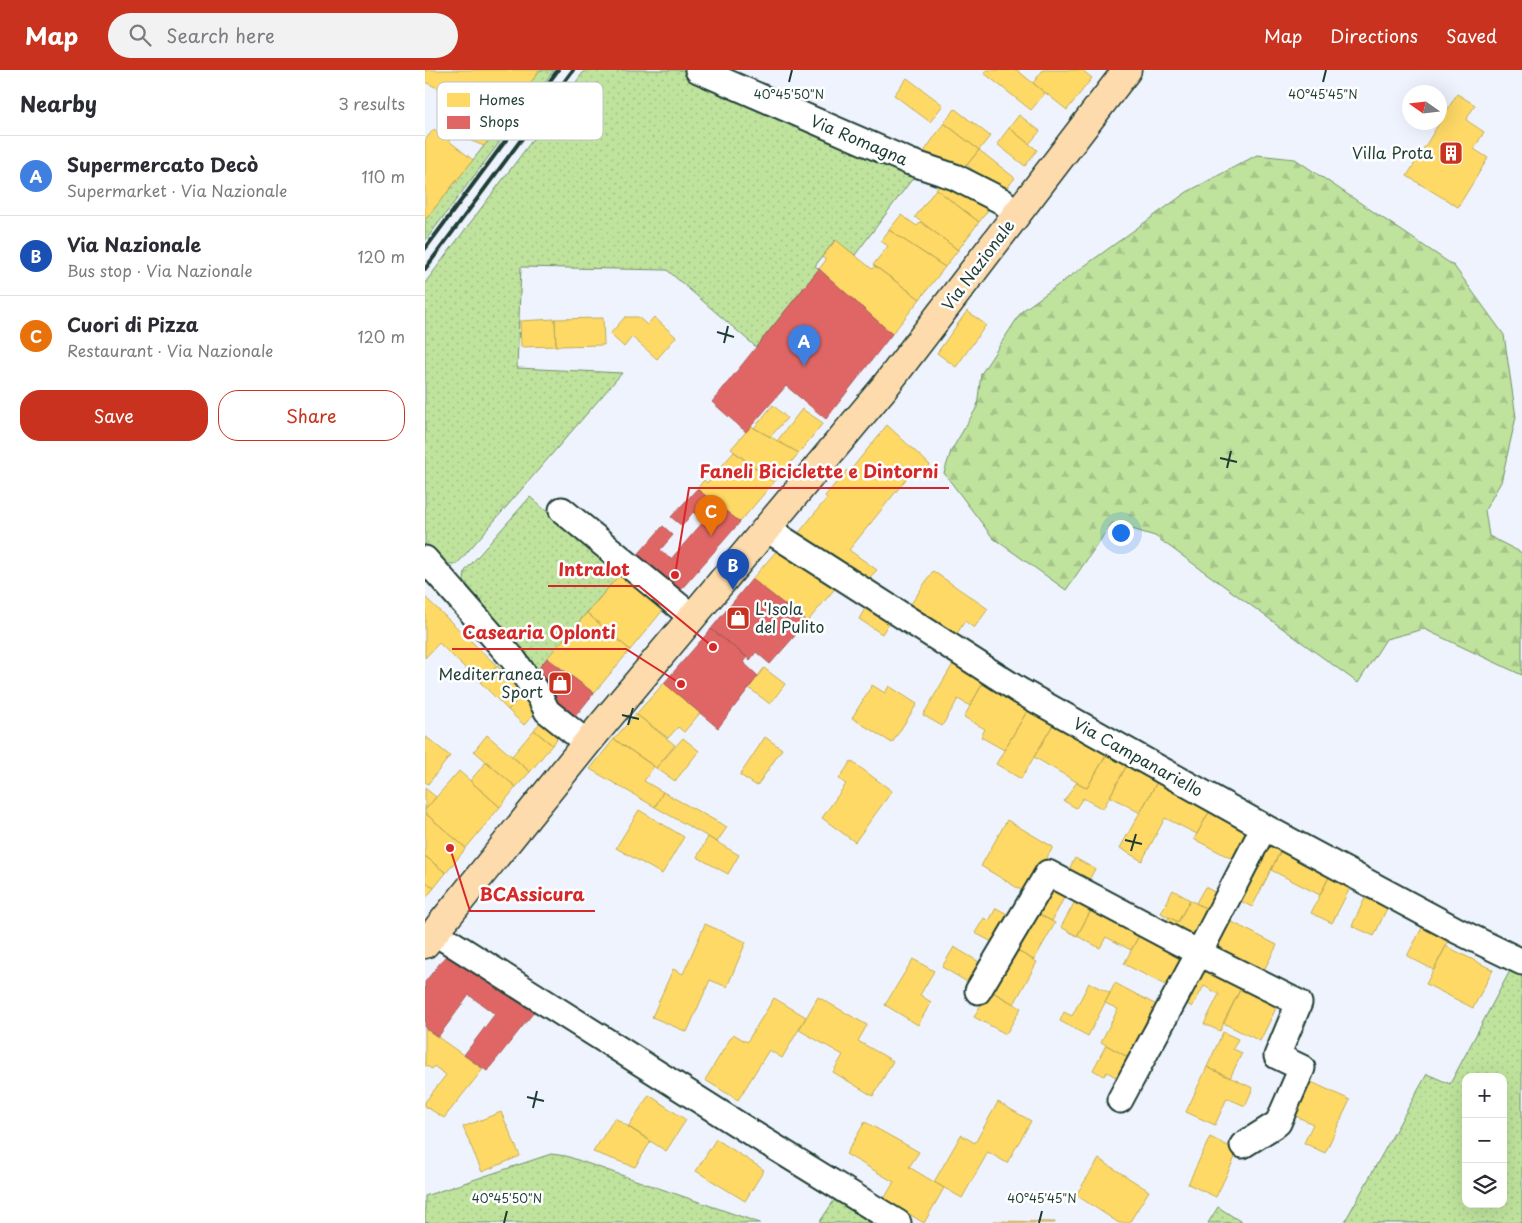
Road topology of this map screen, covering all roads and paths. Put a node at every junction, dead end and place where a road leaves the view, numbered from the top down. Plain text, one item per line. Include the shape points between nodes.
1 (698, 70) edge
2 (1127, 70) edge
3 (1017, 214) junction
4 (562, 510) dead end
5 (767, 529) junction
6 (425, 559) edge
7 (692, 617) junction
8 (587, 744) junction
9 (1264, 827) junction
10 (430, 938) edge
11 (1199, 953) junction
12 (1522, 962) edge
13 (978, 992) dead end
14 (1120, 1100) dead end
15 (1243, 1145) dead end
16 (898, 1223) edge

1 - 3 street, Via Romagna via 910,162 955,177 1001,201
2 - 3 main road, Via Nazionale
3 - 5 main road, Via Nazionale via 883,389
4 - 7 street
5 - 7 main road, Via Nazionale
5 - 9 street, Via Campanariello via 1020,691
6 - 8 street via 513,659 547,711
7 - 8 main road, Via Nazionale
8 - 10 main road, Via Nazionale
9 - 11 street
9 - 12 street, Via Campanariello
10 - 16 street
11 - 13 street via 1048,873
11 - 14 street
11 - 15 street via 1299,1003 1277,1056 1302,1068 1278,1123

